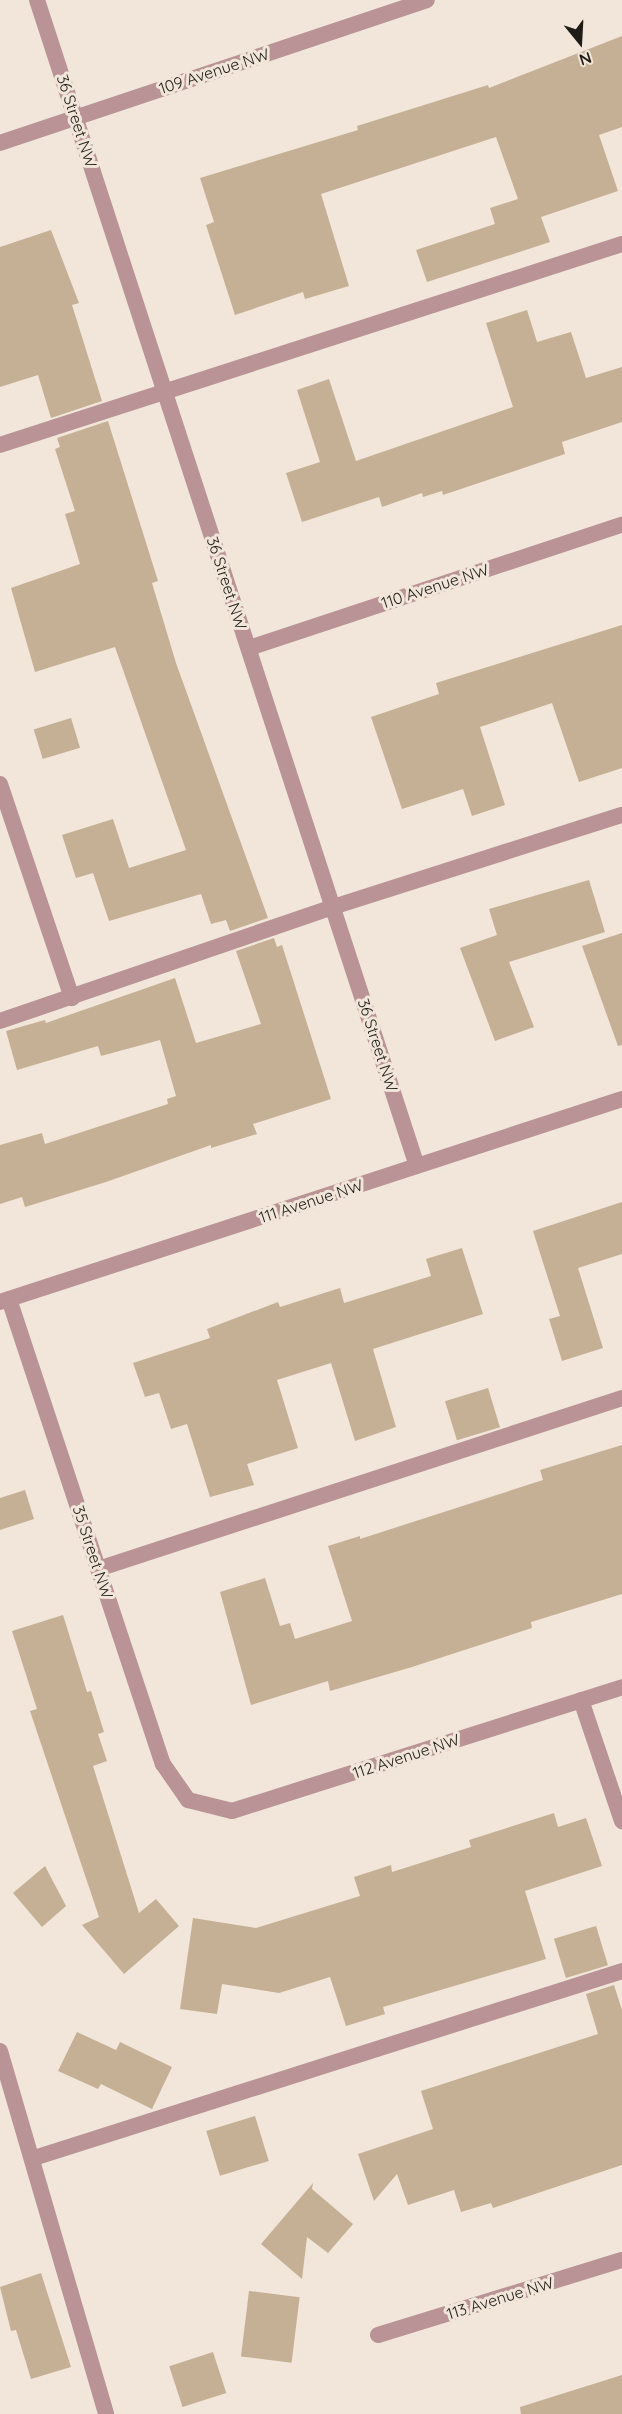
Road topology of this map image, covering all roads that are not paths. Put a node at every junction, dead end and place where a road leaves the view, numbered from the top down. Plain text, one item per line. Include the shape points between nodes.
1 (37, 0) edge
2 (427, 0) edge
3 (76, 117) junction
4 (0, 142) edge
5 (622, 244) edge
6 (165, 393) junction
7 (0, 445) edge
8 (622, 525) edge
9 (249, 648) junction
10 (0, 784) edge
11 (622, 816) edge
12 (333, 907) junction
13 (72, 998) junction
14 (0, 1021) edge
15 (622, 1099) edge
16 (417, 1166) junction
17 (4, 1301) edge
18 (622, 1398) edge
19 (98, 1569) junction
20 (622, 1687) edge
21 (581, 1700) junction
22 (188, 1800) joint
23 (622, 1821) edge
24 (622, 1971) edge
25 (0, 2050) edge
26 (34, 2158) junction
27 (622, 2260) edge
28 (378, 2335) dead end
29 (106, 2414) edge

1 - 3 street, 36 Street NW
2 - 3 street, 109 Avenue NW
3 - 4 street, 109 Avenue NW
3 - 6 street, 36 Street NW
5 - 6 street
6 - 7 street
6 - 9 street, 36 Street NW
8 - 9 street, 110 Avenue NW
9 - 12 street, 36 Street NW
10 - 13 street
11 - 12 street
12 - 13 street
12 - 16 street, 36 Street NW
13 - 14 street
15 - 16 street, 111 Avenue NW
16 - 17 street, 111 Avenue NW
17 - 19 street, 35 Street NW
18 - 19 street
19 - 22 street, 35 Street NW via 163,1764
20 - 21 street, 112 Avenue NW
21 - 22 street, 112 Avenue NW via 232,1811
21 - 23 street
24 - 26 street
25 - 26 street
26 - 29 street
27 - 28 street, 113 Avenue NW

